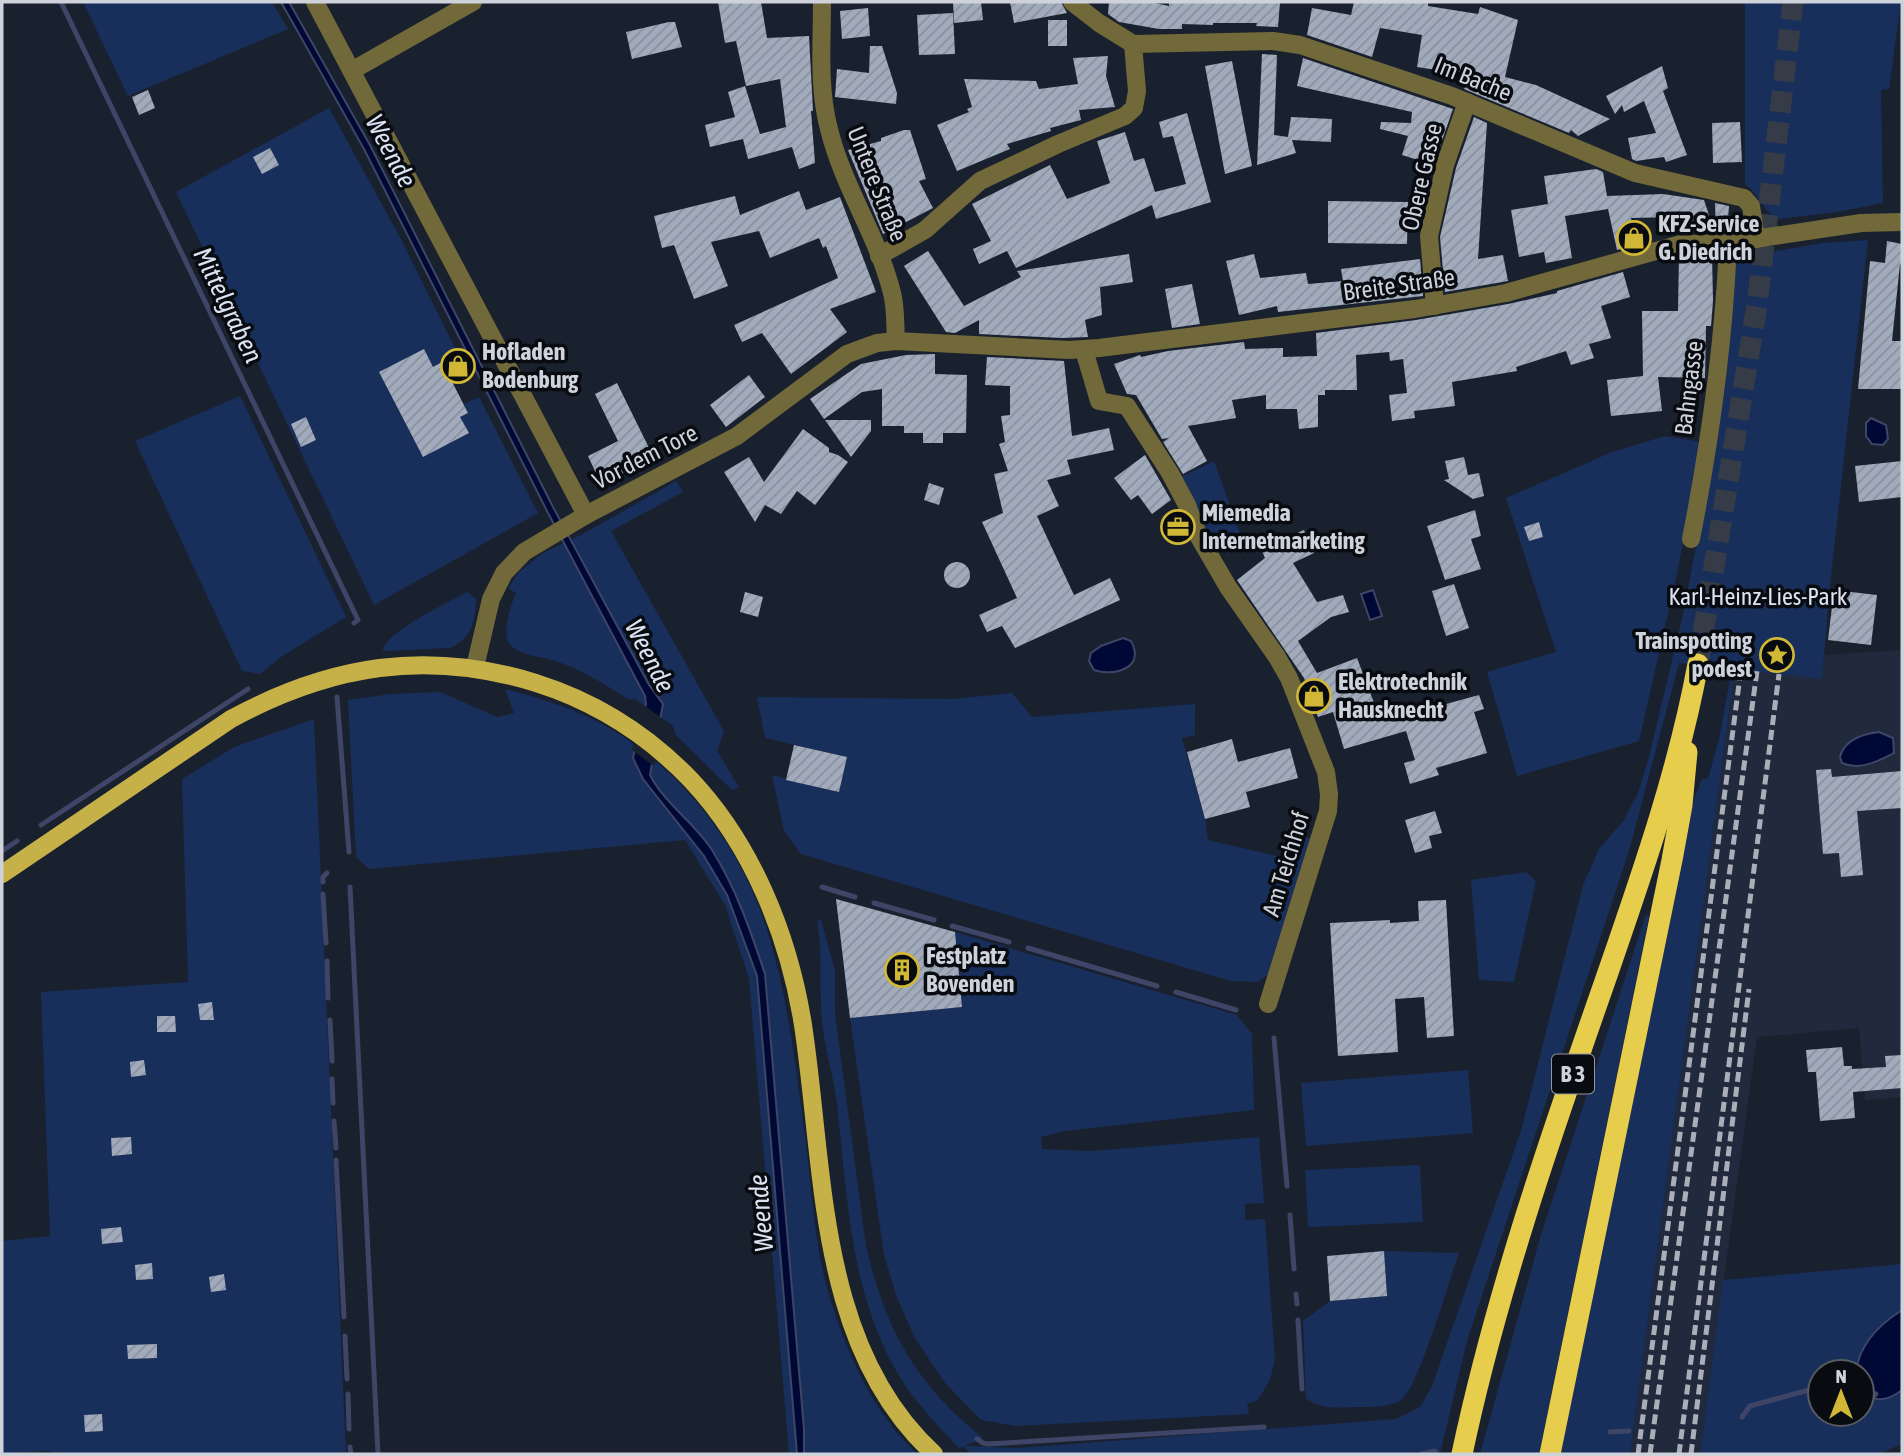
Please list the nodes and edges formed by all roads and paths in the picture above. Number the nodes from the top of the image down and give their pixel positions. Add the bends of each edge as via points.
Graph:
1 (315, 2) edge
2 (473, 2) edge
3 (822, 2) edge
4 (1077, 7) edge
5 (1133, 44) junction
6 (353, 70) junction
7 (1466, 102) junction
8 (1902, 222) edge
9 (1756, 239) junction
10 (1728, 243) junction
11 (879, 256) junction
12 (1435, 306) junction
13 (896, 341) junction
14 (1084, 350) junction
15 (580, 518) junction
16 (1691, 539) dead end
17 (475, 667) junction
18 (2, 874) edge
19 (1268, 1004) dead end
20 (1463, 1447) edge
21 (934, 1454) edge
22 (1550, 1454) edge

1 - 6 street
2 - 6 street
3 - 11 street, Untere Straße via 822,76 829,132
4 - 5 street
5 - 7 street, Im Bache via 1288,42
5 - 11 street via 1137,92 1134,108 1125,116 980,181 926,230
6 - 15 street
7 - 9 street, Im Bache via 1635,173 1744,198 1751,206
7 - 12 street, Obere Gasse via 1429,236
8 - 9 street, Breite Straße
9 - 10 street, Breite Straße
10 - 12 street, Breite Straße via 1681,244 1506,293
10 - 16 street, Bahngasse via 1711,414
11 - 13 street, Untere Straße via 893,295
12 - 14 street, Breite Straße
13 - 14 street, Breite Straße
13 - 15 street, Vor dem Tore via 847,354 737,436
14 - 19 street, Am Teichhof via 1099,401 1127,405 1170,473 1228,587 1277,657 1326,772 1328,811
15 - 17 street, Vor dem Tore via 514,560 491,599
17 - 18 main road via 379,667 320,680 263,702
17 - 21 main road via 567,693 623,722 682,770 727,823 758,879 784,944 802,1022 827,1220 842,1297 858,1343 879,1382 902,1419
20 - 22 highway, B 3 via 1499,1304 1622,934 1697,674 1672,860

